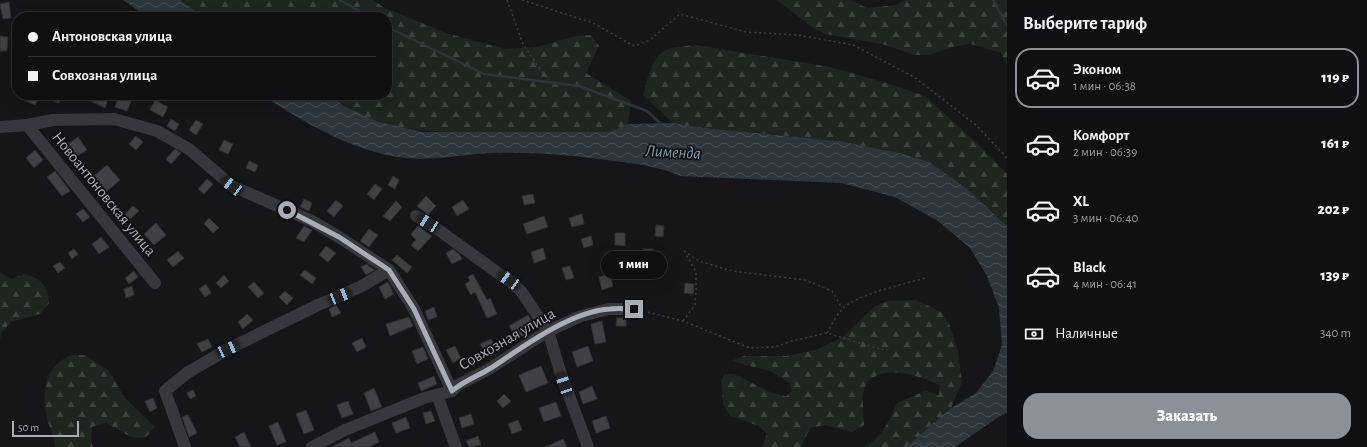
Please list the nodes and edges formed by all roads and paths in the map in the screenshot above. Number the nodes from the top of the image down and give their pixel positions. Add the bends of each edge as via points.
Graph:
1 (507, 0) edge
2 (522, 0) edge
3 (544, 75) dead end
4 (27, 125) junction
5 (0, 127) edge
6 (1007, 158) edge
7 (416, 216) dead end
8 (389, 270) junction
9 (926, 278) dead end
10 (156, 283) dead end
11 (842, 308) junction
12 (634, 309) joint
13 (683, 321) junction
14 (548, 332) junction
15 (827, 333) junction
16 (883, 350) dead end
17 (452, 391) junction
18 (438, 395) junction
19 (185, 447) edge
20 (312, 447) edge
21 (456, 447) edge
22 (588, 447) edge

1 - 3 path via 523,44
2 - 6 path via 593,23 634,46 650,40 680,14 746,32 798,35 852,45 914,77 976,125
4 - 5 street
4 - 8 street via 53,120 114,119 157,131 189,150 232,186 312,221
4 - 10 street, Новоантоновская улица
7 - 14 street via 509,280 521,291
8 - 17 street via 414,309
8 - 19 street via 360,287 228,349 167,387 165,391
9 - 11 path via 893,286
11 - 13 path via 832,291 805,280 732,271 699,261 684,251 696,272 696,290 695,305
11 - 15 path
12 - 13 path
12 - 14 street, Совхозная улица via 609,309 582,316
13 - 15 path via 750,348 775,347
14 - 17 street, Совхозная улица
14 - 22 street
15 - 16 path
17 - 18 street, Совхозная улица
18 - 20 street, Совхозная улица via 424,398 345,430
18 - 21 street

